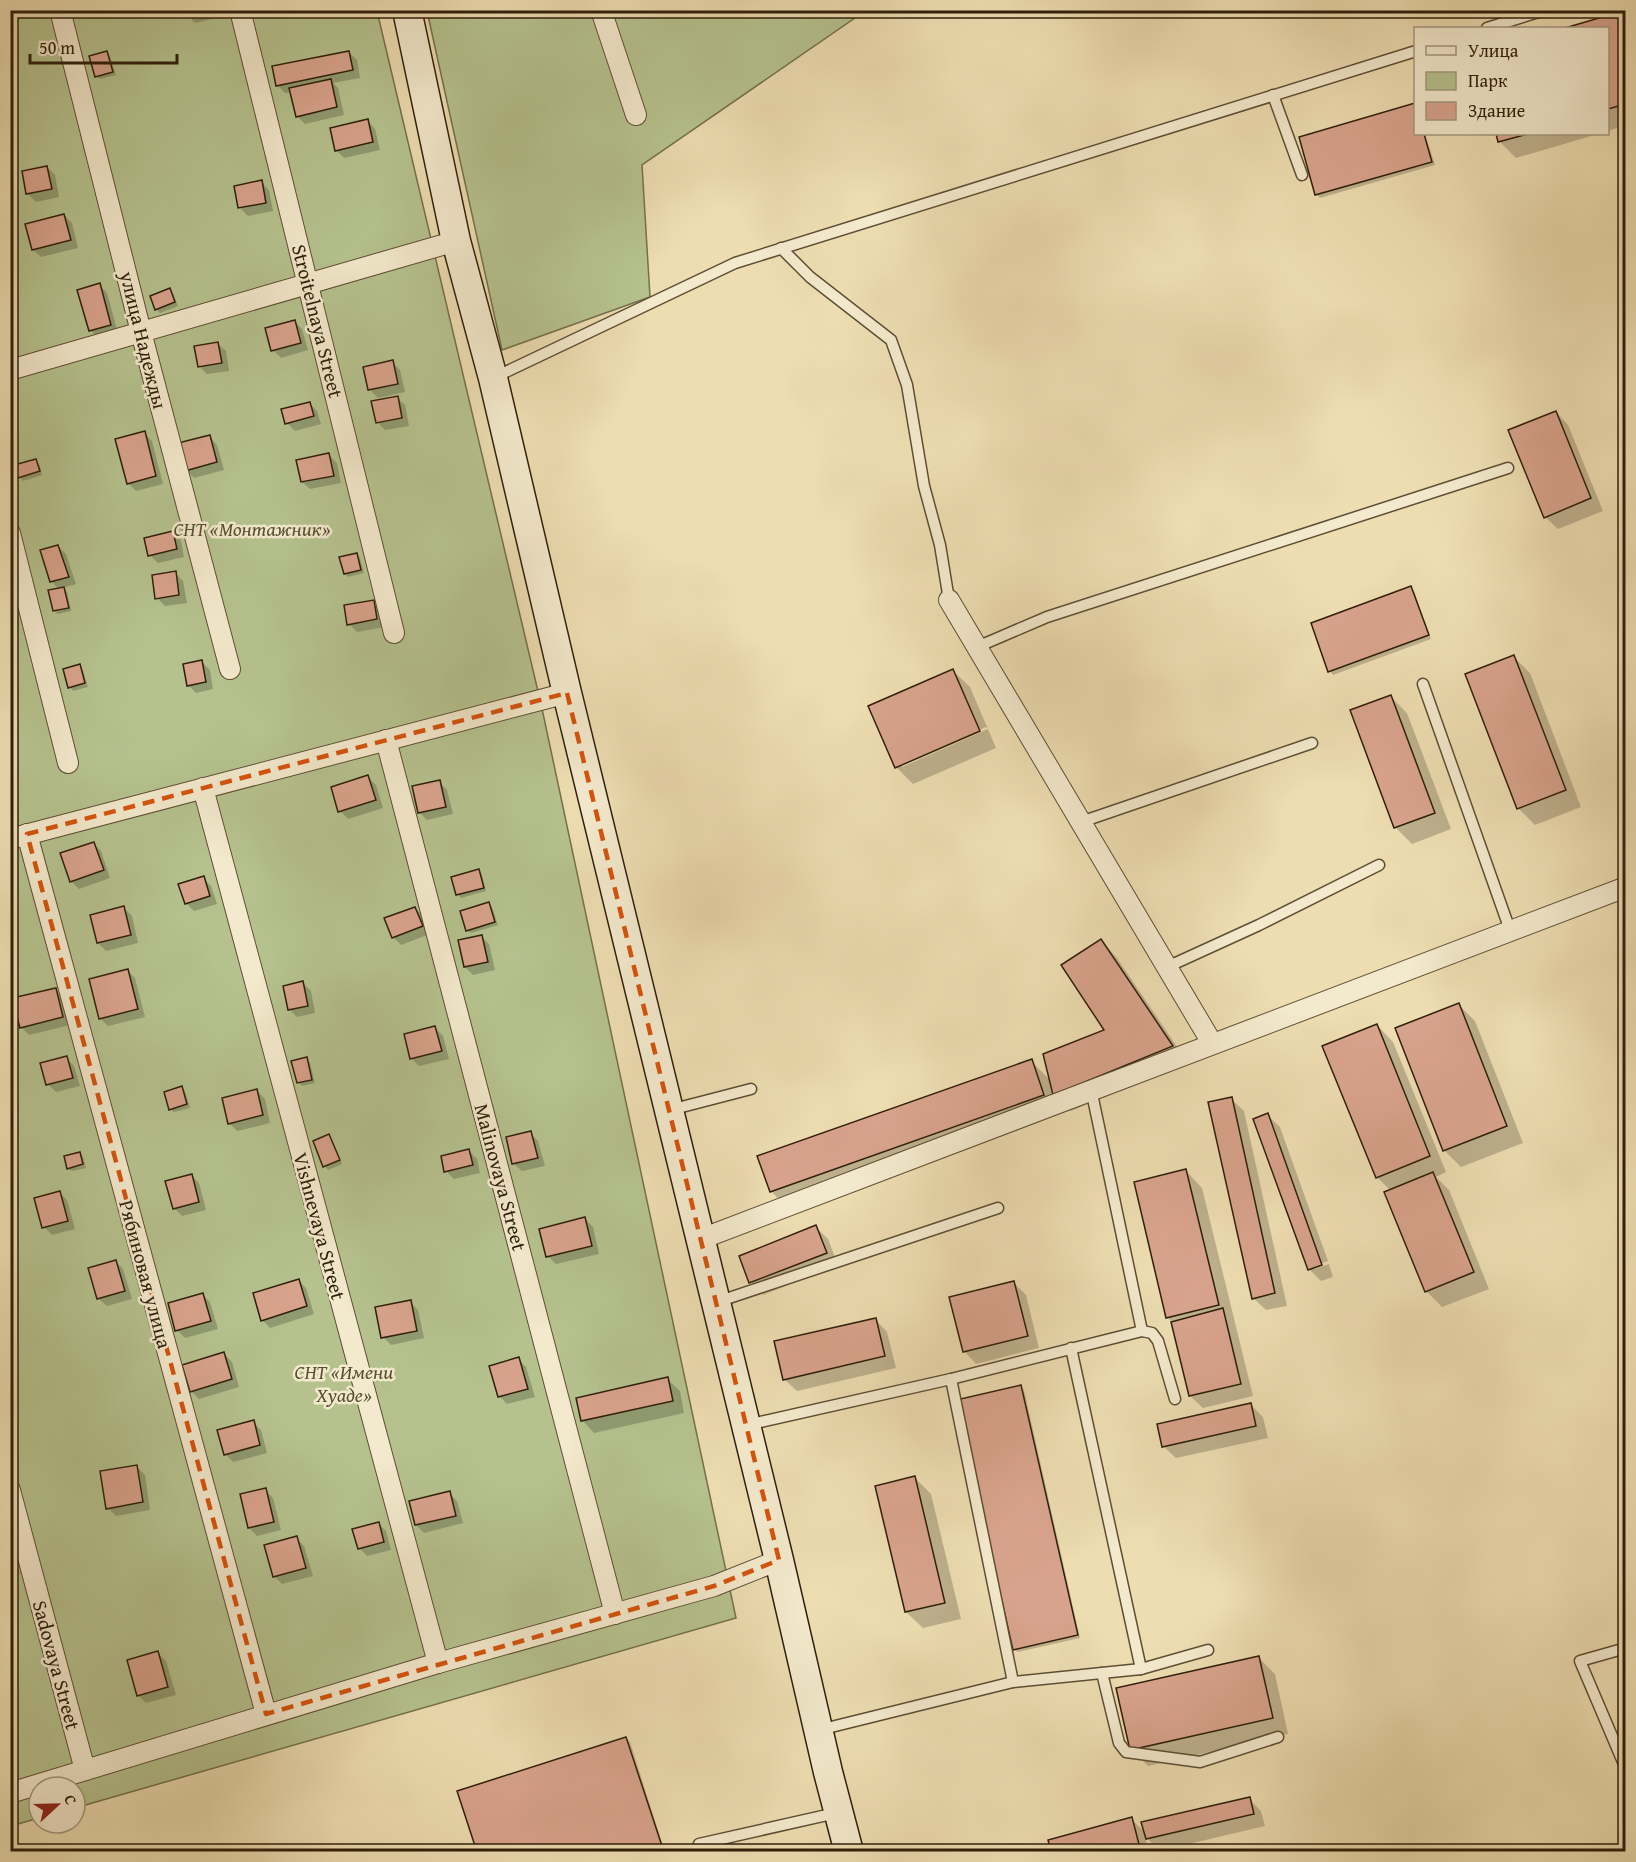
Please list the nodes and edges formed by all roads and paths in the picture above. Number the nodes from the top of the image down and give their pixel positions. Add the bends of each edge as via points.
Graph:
1 (60, 10) edge
2 (240, 10) edge
3 (407, 10) edge
4 (601, 10) edge
5 (1545, 10) edge
6 (1490, 27) edge
7 (1414, 52) edge
8 (1273, 95) junction
9 (636, 115) dead end
10 (1302, 175) dead end
11 (456, 241) junction
12 (781, 248) junction
13 (309, 283) junction
14 (141, 332) junction
15 (10, 369) edge
16 (493, 378) junction
17 (1508, 468) dead end
18 (10, 533) edge
19 (949, 600) joint
20 (394, 633) dead end
21 (977, 647) junction
22 (230, 669) dead end
23 (1423, 684) dead end
24 (567, 693) junction
25 (386, 740) junction
26 (1312, 743) dead end
27 (69, 763) dead end
28 (203, 788) junction
29 (1081, 822) junction
30 (19, 837) edge
31 (1379, 865) dead end
32 (1626, 887) edge
33 (1510, 930) junction
34 (1167, 967) junction
35 (1212, 1043) junction
36 (751, 1089) dead end
37 (1091, 1089) junction
38 (669, 1110) junction
39 (999, 1208) dead end
40 (701, 1239) junction
41 (716, 1302) junction
42 (1142, 1331) junction
43 (1071, 1348) junction
44 (951, 1379) junction
45 (1175, 1399) dead end
46 (747, 1425) junction
47 (10, 1490) edge
48 (779, 1560) junction
49 (615, 1614) junction
50 (1626, 1648) edge
51 (1208, 1650) dead end
52 (438, 1663) junction
53 (1141, 1669) junction
54 (1102, 1673) junction
55 (1013, 1682) junction
56 (266, 1714) junction
57 (819, 1730) junction
58 (1278, 1737) dead end
59 (1626, 1769) edge
60 (85, 1770) junction
61 (10, 1793) edge
62 (838, 1812) junction
63 (699, 1844) dead end
64 (849, 1851) edge

1 - 14 street, улица Надежды
2 - 13 street, Stroitelnaya Street
3 - 11 street
4 - 9 street
5 - 6 lane
7 - 8 lane
8 - 10 lane
8 - 12 lane
11 - 13 street
11 - 16 street
12 - 16 lane via 735,262
12 - 19 lane via 891,340 907,385
13 - 14 street
13 - 20 street, Stroitelnaya Street
14 - 15 street
14 - 22 street, улица Надежды
16 - 24 street
17 - 21 lane via 1047,617
18 - 27 street
19 - 21 street
21 - 29 street
23 - 33 lane
24 - 25 street
24 - 38 street
25 - 28 street
25 - 49 street, Malinovaya Street
26 - 29 lane
28 - 30 street
28 - 52 street, Vishnevaya Street
29 - 34 street
30 - 56 street, Рябиновая улица
31 - 34 lane
32 - 33 street
33 - 35 street
34 - 35 street
35 - 37 street
36 - 38 lane
37 - 40 street
37 - 42 lane
38 - 40 street
39 - 41 lane
40 - 41 street
41 - 46 street
42 - 43 lane
42 - 45 lane via 1152,1333 1158,1341
43 - 44 lane
43 - 53 lane
44 - 46 lane
44 - 55 lane
46 - 48 street
47 - 60 street, Sadovaya Street
48 - 49 street via 714,1586
48 - 57 street
49 - 52 street
50 - 59 lane via 1580,1660
51 - 53 lane
52 - 56 street
53 - 54 lane
54 - 55 lane
54 - 58 lane via 1119,1743 1126,1752 1200,1762
55 - 57 lane
56 - 60 street
57 - 62 street
60 - 61 street
62 - 63 lane
62 - 64 street

